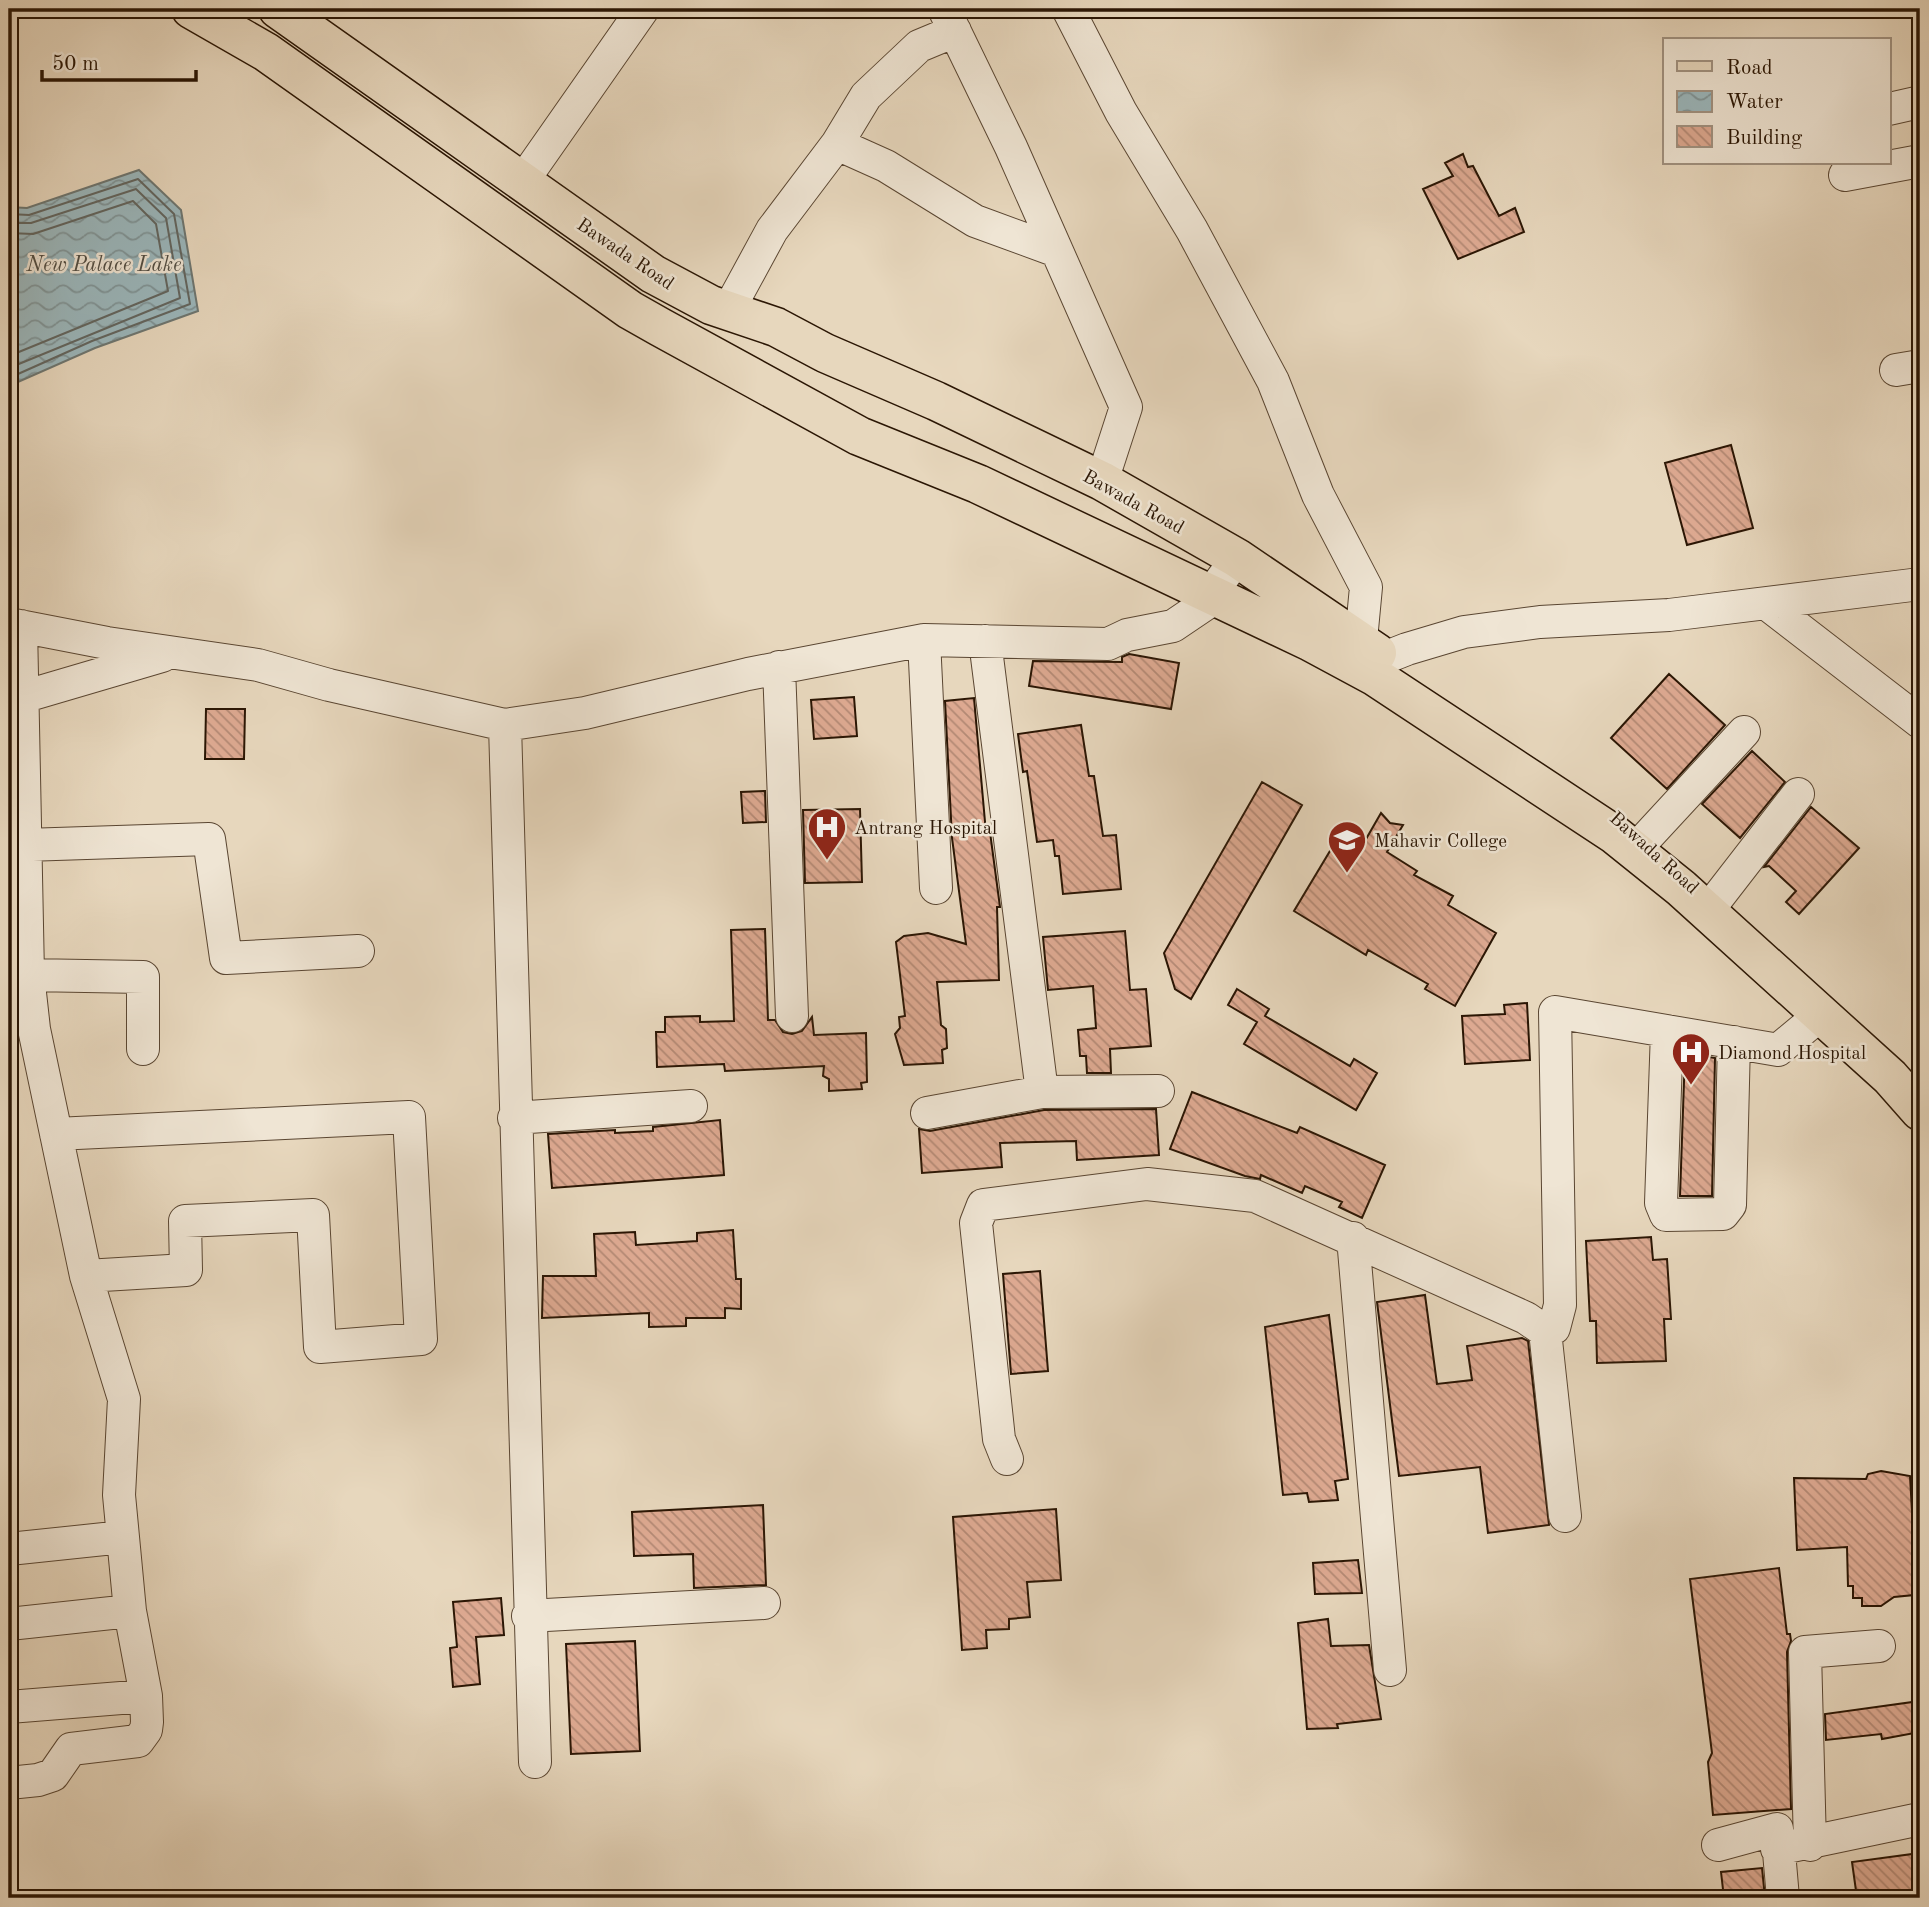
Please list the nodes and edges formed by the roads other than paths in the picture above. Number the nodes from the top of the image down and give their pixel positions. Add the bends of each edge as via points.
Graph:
1 (191, 9) edge
2 (278, 9) edge
3 (643, 9) edge
4 (1068, 9) edge
5 (949, 20) edge
6 (1920, 102) edge
7 (1890, 110) edge
8 (837, 144) junction
9 (1920, 161) edge
10 (1845, 176) dead end
11 (522, 182) junction
12 (1057, 251) junction
13 (728, 311) junction
14 (1102, 481) junction
15 (1237, 558) junction
16 (1920, 584) edge
17 (1210, 594) junction
18 (1768, 604) junction
19 (15, 625) edge
20 (924, 639) junction
21 (985, 641) junction
22 (171, 654) junction
23 (1365, 657) junction
24 (779, 667) junction
25 (16, 698) edge
26 (1920, 722) edge
27 (505, 725) junction
28 (1744, 732) dead end
29 (1798, 794) dead end
30 (1646, 838) junction
31 (24, 845) junction
32 (936, 888) dead end
33 (1712, 905) junction
34 (358, 951) dead end
35 (28, 975) junction
36 (792, 1016) dead end
37 (1819, 1016) junction
38 (1667, 1037) junction
39 (1734, 1045) junction
40 (143, 1049) dead end
41 (1158, 1091) dead end
42 (1042, 1092) junction
43 (1920, 1097) edge
44 (691, 1106) dead end
45 (1920, 1111) edge
46 (927, 1113) dead end
47 (514, 1118) junction
48 (56, 1135) junction
49 (1353, 1238) junction
50 (86, 1276) junction
51 (1545, 1331) junction
52 (1007, 1459) dead end
53 (1565, 1516) dead end
54 (123, 1537) junction
55 (9, 1549) edge
56 (764, 1604) dead end
57 (130, 1611) junction
58 (528, 1616) junction
59 (9, 1624) edge
60 (1879, 1646) dead end
61 (1390, 1670) dead end
62 (146, 1696) junction
63 (9, 1707) edge
64 (535, 1762) dead end
65 (9, 1783) edge
66 (1920, 1819) edge
67 (1810, 1844) junction
68 (1717, 1845) dead end
69 (1777, 1849) junction
70 (1783, 1898) edge

1 - 17 main road via 266,52 630,310 859,436 978,484
2 - 11 main road, Bawada Road
3 - 11 street
4 - 23 street via 1273,382 1318,495 1366,587
5 - 8 street via 866,96
5 - 12 street
6 - 7 street
8 - 12 street via 886,166 975,221
8 - 13 street via 772,230
9 - 10 street
11 - 13 main road, Bawada Road via 653,274
12 - 14 street via 1126,407
13 - 14 main road, Bawada Road via 776,327
14 - 15 main road, Bawada Road
15 - 17 street
15 - 23 main road, Bawada Road
16 - 18 street
17 - 21 street via 1210,601 1173,625 1108,644
17 - 23 main road
18 - 23 street via 1540,622 1464,632
18 - 26 street
19 - 22 street
19 - 25 street
20 - 21 street
20 - 24 street
20 - 32 street
21 - 42 street
22 - 25 street
22 - 27 street via 258,665
23 - 30 main road, Bawada Road via 1415,682
23 - 37 main road via 1615,835 1681,888
24 - 27 street via 585,713
24 - 36 street
25 - 31 street
27 - 47 street
28 - 30 street
29 - 33 street
30 - 33 main road, Bawada Road
31 - 34 street via 209,839 226,958
31 - 35 street
33 - 43 main road, Bawada Road
35 - 40 street via 143,977
35 - 48 street
37 - 39 street via 1778,1050
37 - 45 main road via 1888,1076
38 - 39 street
38 - 39 street via 1661,1203 1666,1215 1723,1214 1730,1205
38 - 51 street via 1555,1012 1560,1305 1554,1328
41 - 42 street
42 - 46 street
44 - 47 street
47 - 58 street
48 - 50 street
48 - 50 street via 409,1117 421,1339 320,1347 313,1215 185,1221 187,1270
49 - 51 street
49 - 52 street via 1255,1196 1147,1184 983,1205 976,1223 999,1439
49 - 61 street
50 - 54 street via 124,1399 119,1495
51 - 53 street
54 - 55 street
54 - 57 street
56 - 58 street
57 - 59 street
57 - 62 street
58 - 64 street
60 - 67 street via 1805,1652
62 - 63 street
62 - 65 street via 146,1730 138,1741 71,1749 53,1775
66 - 67 street
67 - 69 street
68 - 69 street via 1777,1829
69 - 70 street

